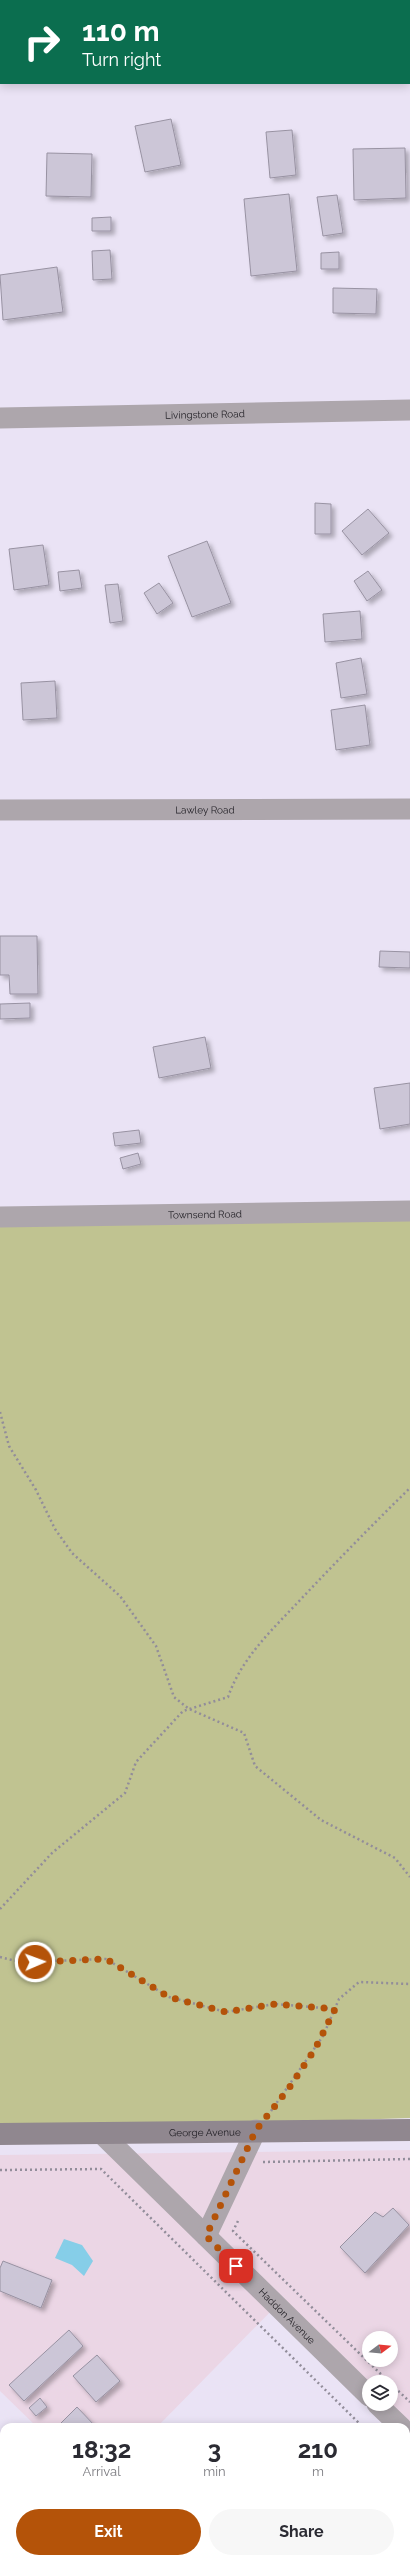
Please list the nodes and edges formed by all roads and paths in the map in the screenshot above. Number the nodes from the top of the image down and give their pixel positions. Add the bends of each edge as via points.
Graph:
1 (410, 410) edge
2 (0, 418) edge
3 (410, 809) edge
4 (0, 810) edge
5 (410, 1211) edge
6 (0, 1217) edge
7 (0, 1412) edge
8 (410, 1488) edge
9 (189, 1709) junction
10 (410, 1877) edge
11 (0, 1909) edge
12 (0, 1957) edge
13 (410, 1984) edge
14 (335, 2009) junction
15 (256, 2130) junction
16 (410, 2130) edge
17 (101, 2133) junction
18 (0, 2134) edge
19 (410, 2159) edge
20 (259, 2169) dead end
21 (0, 2170) edge
22 (239, 2217) dead end
23 (206, 2236) junction
24 (382, 2375) edge
25 (362, 2389) edge
26 (398, 2391) edge
27 (410, 2402) edge
28 (384, 2411) edge
29 (359, 2423) edge
30 (397, 2423) edge

1 - 2 street, Livingstone Road
3 - 4 street, Lawley Road
5 - 6 street, Townsend Road
7 - 9 path via 9,1446 36,1490 55,1529 72,1553 120,1596 156,1646 174,1697
8 - 9 path via 251,1652 234,1679 228,1697
9 - 10 path via 244,1733 255,1766 321,1820 395,1858
9 - 11 path via 183,1711 136,1762 125,1793 52,1853
12 - 14 path via 20,1962 106,1959 169,1997 226,2012 275,2004
13 - 14 path via 359,1982 339,1999
14 - 15 path via 315,2049
15 - 16 main road, George Avenue
15 - 17 main road, George Avenue
15 - 23 street
17 - 18 main road, George Avenue
17 - 23 street, Haddon Avenue
19 - 20 path via 262,2162
21 - 29 path via 101,2169
22 - 24 path via 233,2231
23 - 25 street, Haddon Avenue
26 - 27 path
28 - 30 street

